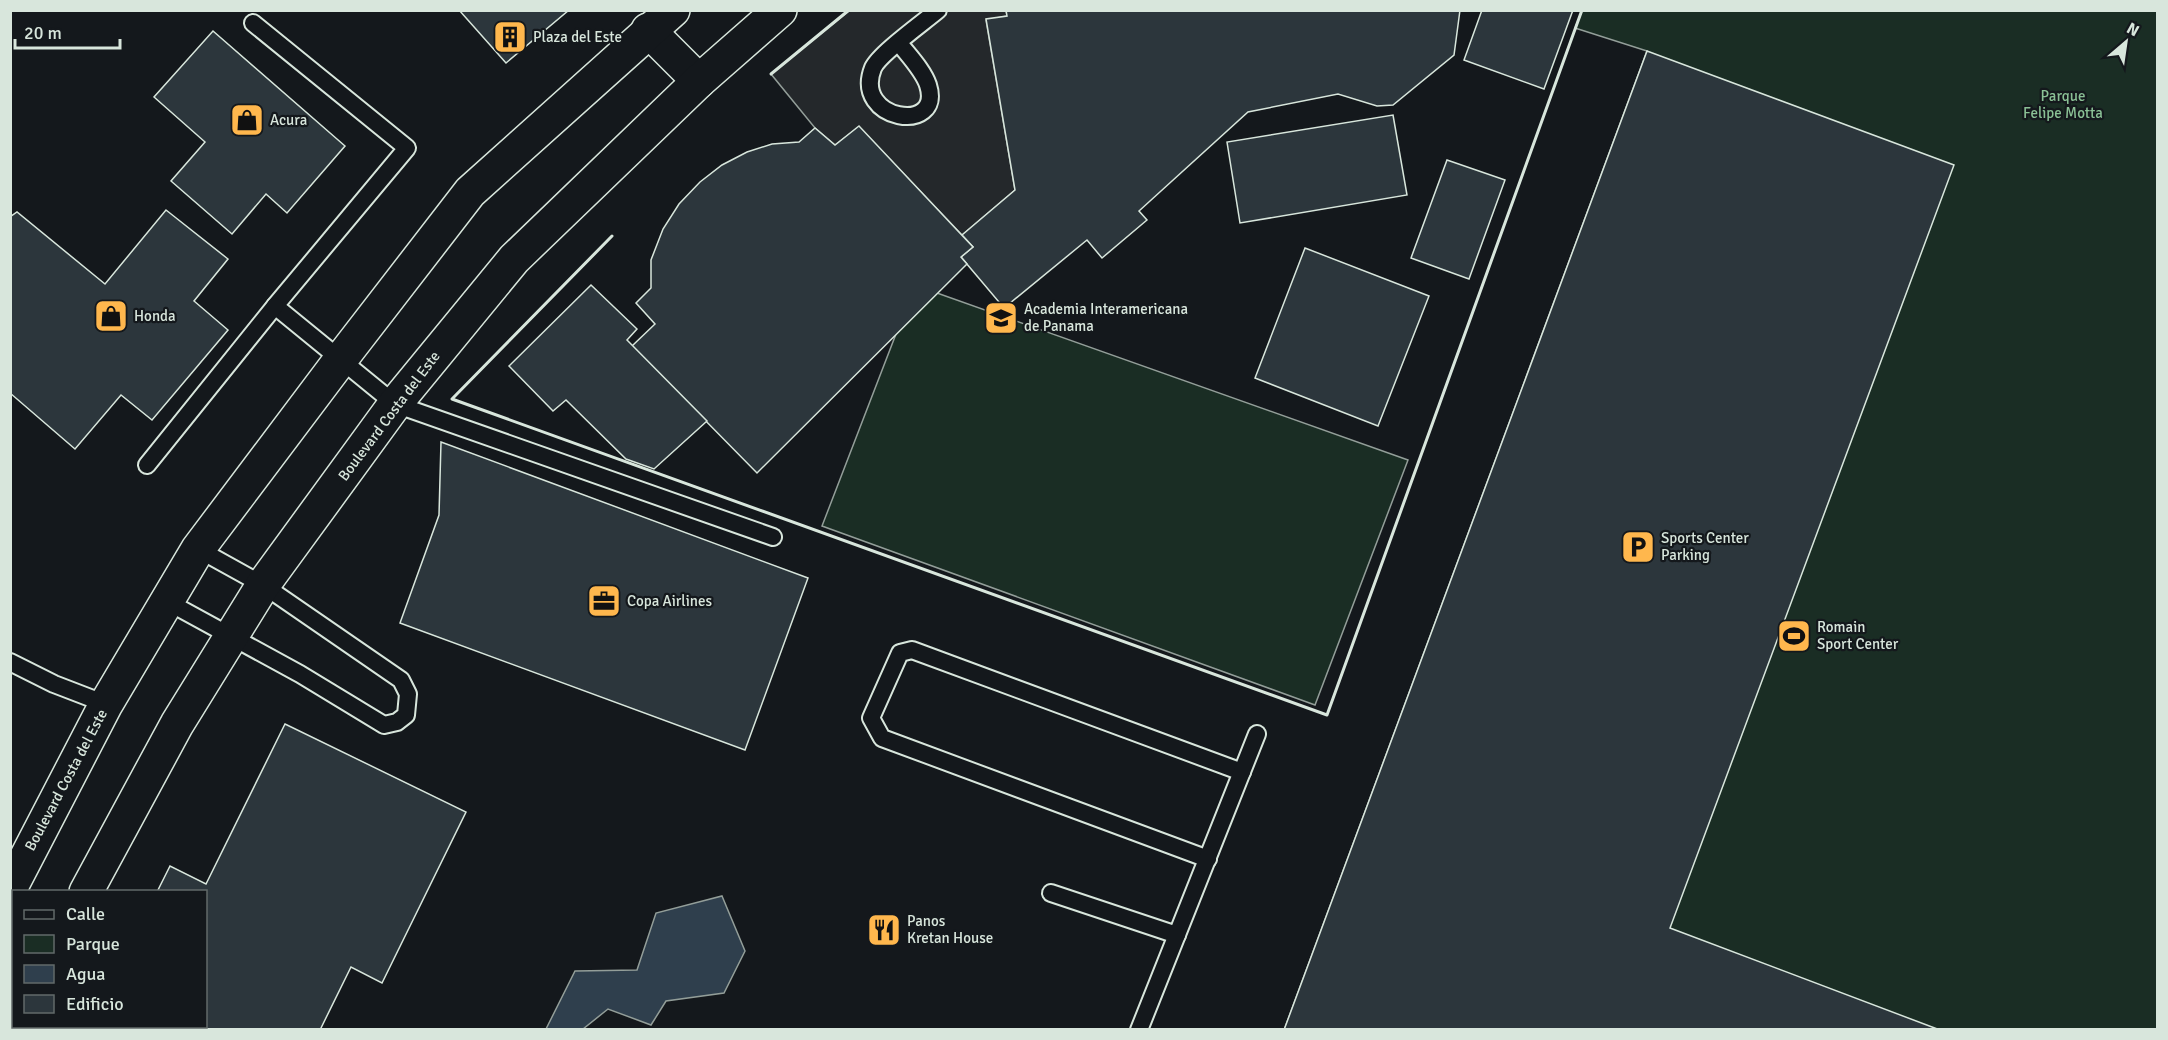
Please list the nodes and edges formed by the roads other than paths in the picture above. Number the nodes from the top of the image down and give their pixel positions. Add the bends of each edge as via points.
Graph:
1 (780, 10) edge
2 (938, 10) edge
3 (660, 20) edge
4 (253, 23) dead end
5 (899, 43) dead end
6 (699, 81) junction
7 (275, 306) junction
8 (341, 359) junction
9 (395, 404) junction
10 (147, 465) dead end
11 (773, 537) dead end
12 (198, 549) junction
13 (263, 585) junction
14 (168, 602) junction
15 (231, 637) junction
16 (10, 662) edge
17 (106, 704) junction
18 (1257, 734) dead end
19 (1242, 772) junction
20 (1208, 859) junction
21 (10, 889) edge
22 (87, 890) edge
23 (1051, 893) dead end
24 (1177, 935) junction
25 (1139, 1029) edge

1 - 6 street, Boulevard Costa del Este
2 - 5 lane
3 - 6 street
3 - 8 street, Boulevard Costa del Este via 470,192
4 - 7 lane via 407,148
6 - 9 street, Boulevard Costa del Este via 514,259
7 - 8 lane
7 - 10 lane
8 - 9 lane
8 - 12 street, Boulevard Costa del Este
9 - 11 lane
9 - 13 street, Boulevard Costa del Este
12 - 13 lane
12 - 14 street, Boulevard Costa del Este
13 - 15 street, Boulevard Costa del Este
13 - 15 lane via 401,680 408,694 406,715 398,722 384,725
14 - 15 lane
14 - 17 street, Boulevard Costa del Este
15 - 22 street, Boulevard Costa del Este via 177,724
16 - 17 lane
17 - 21 street, Boulevard Costa del Este
18 - 19 lane
19 - 20 lane
19 - 20 lane via 912,651 900,653 872,718 882,738
20 - 24 lane
23 - 24 lane
24 - 25 lane

